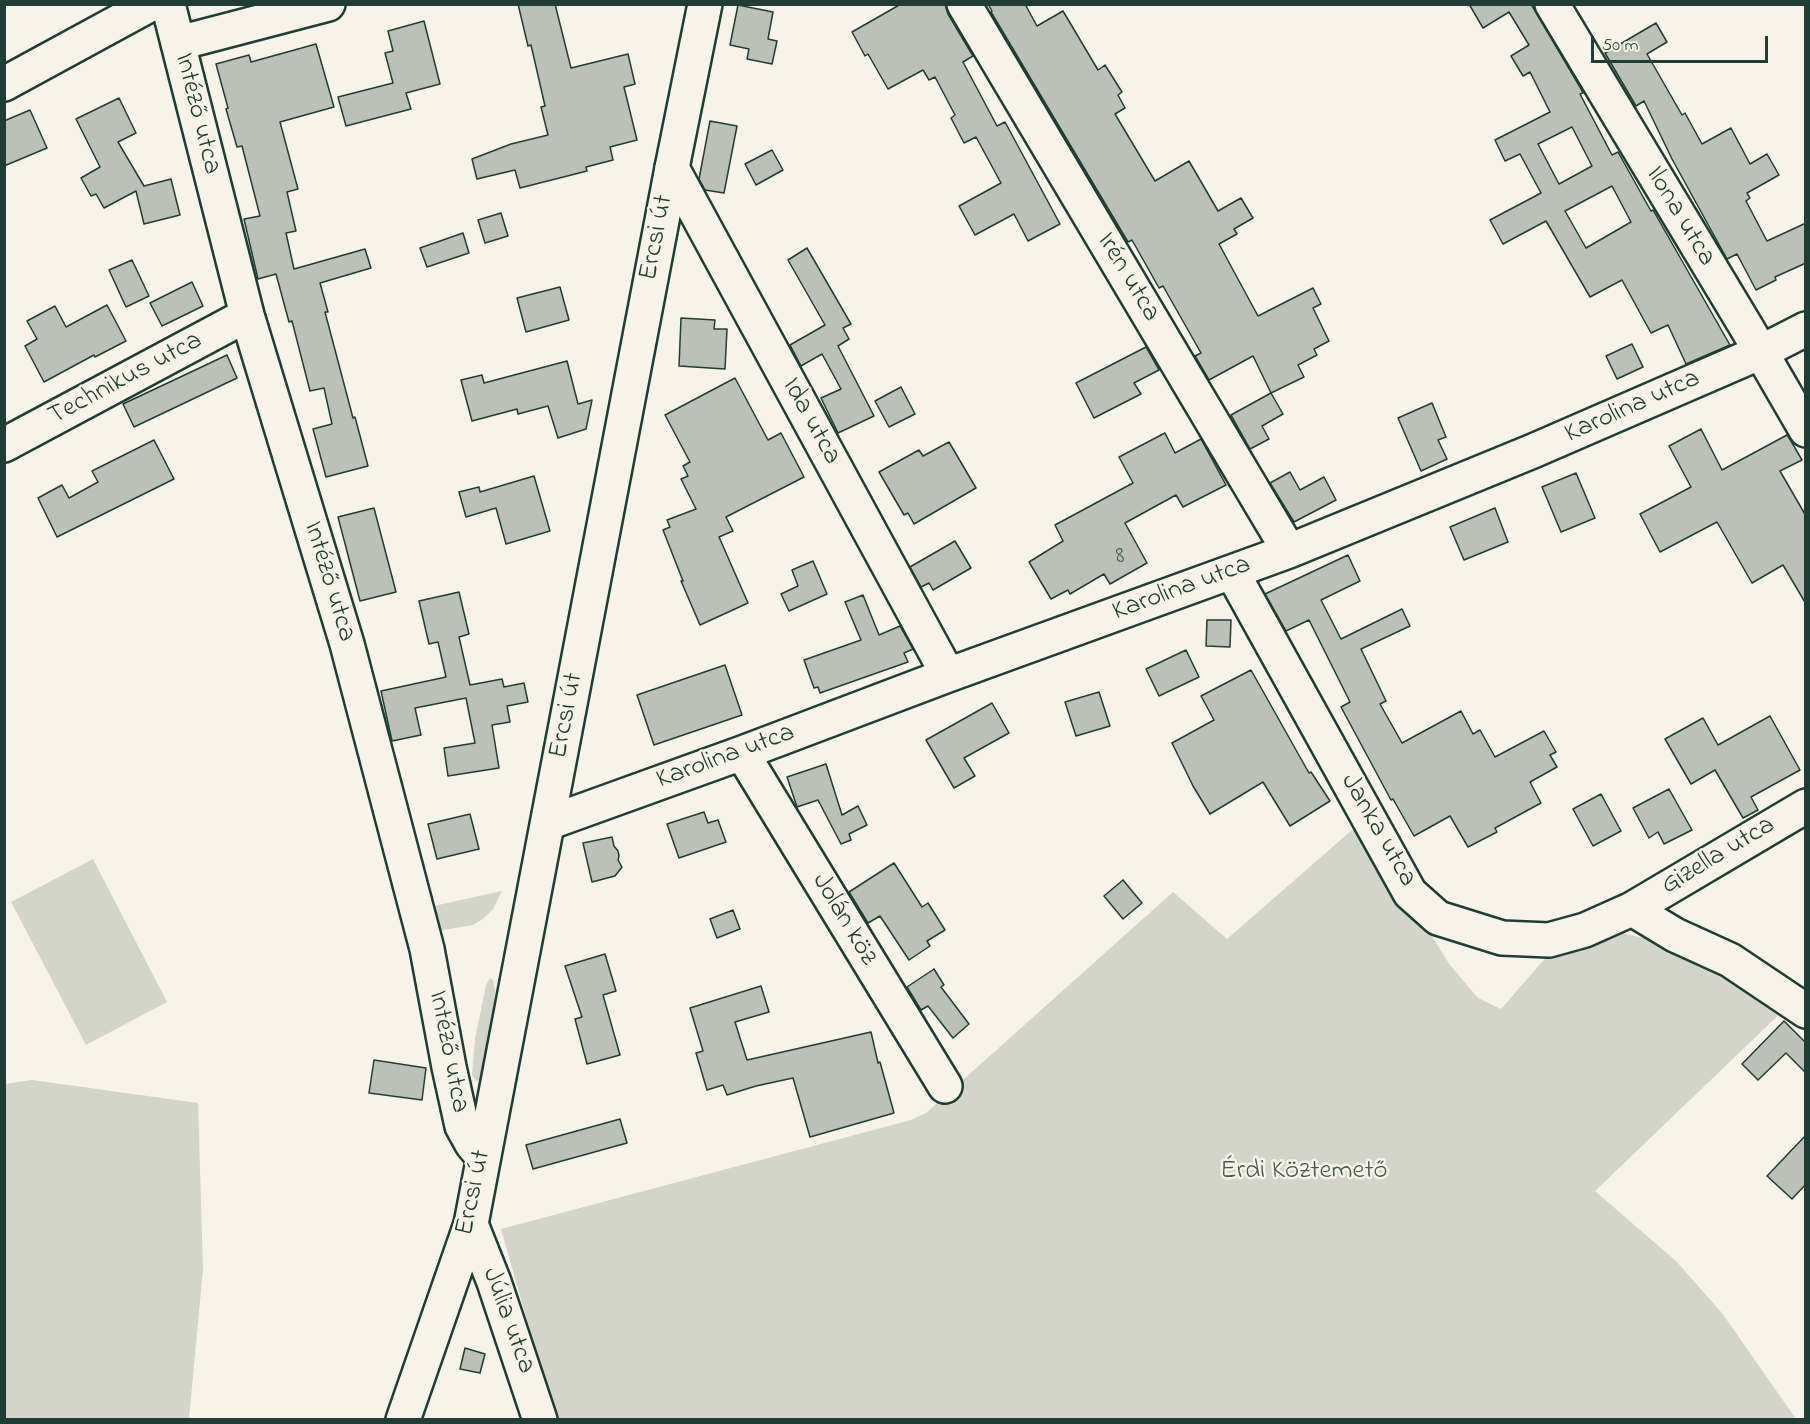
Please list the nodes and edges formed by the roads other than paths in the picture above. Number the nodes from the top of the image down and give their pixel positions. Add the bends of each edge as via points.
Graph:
1 (152, 4) edge
2 (168, 4) edge
3 (328, 4) edge
4 (705, 4) edge
5 (964, 4) edge
6 (1552, 4) edge
7 (179, 43) junction
8 (4, 84) edge
9 (672, 168) junction
10 (247, 315) junction
11 (1806, 329) edge
12 (1761, 352) junction
13 (1806, 430) edge
14 (4, 445) edge
15 (1289, 551) junction
16 (1232, 572) junction
17 (948, 675) junction
18 (742, 753) junction
19 (1806, 806) edge
20 (548, 823) junction
21 (1632, 909) junction
22 (1806, 1011) edge
23 (945, 1086) dead end
24 (483, 1157) junction
25 (471, 1224) junction
26 (404, 1419) edge
27 (540, 1419) edge

1 - 8 street
2 - 7 street, Intéző utca
3 - 7 street
4 - 9 street, Ercsi út
5 - 15 street, Irén utca
6 - 12 street, Ilona utca
7 - 10 street, Intéző utca
9 - 17 street, Ida utca
9 - 20 street, Ercsi út
10 - 14 street, Technikus utca
10 - 24 street, Intéző utca via 347,644 427,949 462,1126
11 - 12 street, Karolina utca
12 - 13 street, Ilona utca
12 - 15 street, Karolina utca via 1533,452
15 - 16 street, Karolina utca
16 - 17 street, Karolina utca
16 - 21 street, Janka utca via 1410,893 1438,918 1502,938 1549,940 1585,930
17 - 18 street, Karolina utca
18 - 20 street, Karolina utca
18 - 23 street, Jolán köz
19 - 21 street, Gizella utca
20 - 24 street, Ercsi út
21 - 22 street via 1675,935 1730,960
24 - 25 street, Ercsi út
25 - 26 street, Ercsi út
25 - 27 street, Júlia utca

